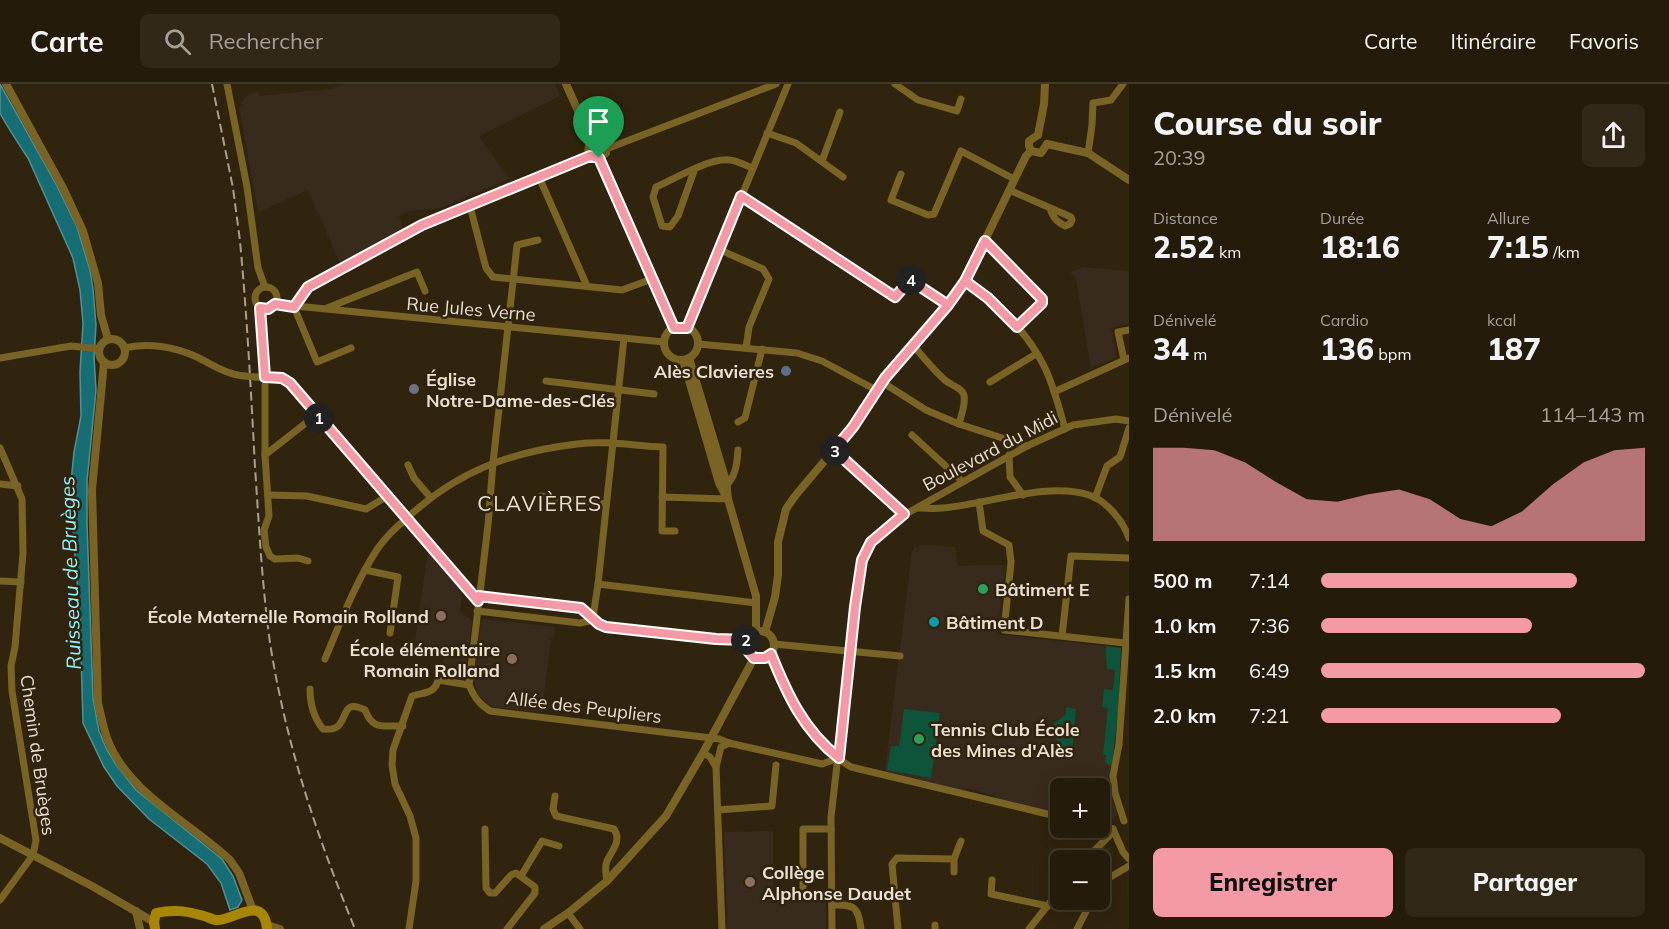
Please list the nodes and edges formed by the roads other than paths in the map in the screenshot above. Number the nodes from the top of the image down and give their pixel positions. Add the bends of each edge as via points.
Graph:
1 (6, 84) edge
2 (227, 84) edge
3 (566, 84) edge
4 (776, 84) edge
5 (788, 84) edge
6 (895, 84) edge
7 (1045, 84) edge
8 (1123, 84) edge
9 (961, 99) dead end
10 (840, 112) dead end
11 (767, 134) junction
12 (1038, 135) junction
13 (592, 142) junction
14 (1047, 144) junction
15 (606, 149) junction
16 (1031, 151) junction
17 (1088, 153) junction
18 (595, 157) junction
19 (822, 161) junction
20 (752, 168) junction
21 (694, 171) junction
22 (901, 174) dead end
23 (539, 177) junction
24 (843, 177) dead end
25 (1014, 179) junction
26 (1129, 180) edge
27 (1009, 190) junction
28 (741, 196) junction
29 (470, 206) junction
30 (1050, 208) dead end
31 (538, 240) dead end
32 (985, 241) junction
33 (718, 249) junction
34 (514, 278) junction
35 (652, 279) junction
36 (965, 281) junction
37 (587, 286) junction
38 (264, 287) junction
39 (425, 291) dead end
40 (275, 304) junction
41 (948, 305) junction
42 (294, 307) junction
43 (260, 308) junction
44 (324, 310) junction
45 (507, 327) junction
46 (1017, 327) junction
47 (674, 328) junction
48 (687, 328) junction
49 (1129, 330) edge
50 (624, 338) junction
51 (108, 339) junction
52 (664, 342) junction
53 (698, 344) junction
54 (913, 345) junction
55 (124, 348) junction
56 (351, 348) dead end
57 (746, 348) junction
58 (98, 349) junction
59 (762, 349) junction
60 (1036, 354) junction
61 (0, 358) edge
62 (686, 359) junction
63 (1126, 359) edge
64 (107, 364) junction
65 (265, 381) junction
66 (546, 381) dead end
67 (990, 382) dead end
68 (879, 386) junction
69 (619, 390) junction
70 (1054, 392) junction
71 (654, 394) dead end
72 (316, 415) junction
73 (1129, 421) edge
74 (738, 422) dead end
75 (959, 424) junction
76 (1129, 428) edge
77 (1065, 429) junction
78 (912, 435) dead end
79 (613, 444) junction
80 (1027, 446) junction
81 (663, 447) junction
82 (672, 447) dead end
83 (0, 448) edge
84 (738, 450) dead end
85 (834, 450) junction
86 (266, 455) junction
87 (1009, 455) junction
88 (493, 463) junction
89 (408, 465) dead end
90 (962, 481) junction
91 (0, 484) edge
92 (727, 485) junction
93 (18, 486) junction
94 (268, 495) junction
95 (1023, 495) junction
96 (541, 496) dead end
97 (386, 497) junction
98 (430, 497) junction
99 (662, 497) junction
100 (1095, 498) junction
101 (728, 499) junction
102 (979, 502) junction
103 (606, 504) junction
104 (916, 507) junction
105 (904, 514) junction
106 (406, 519) junction
107 (675, 531) dead end
108 (1128, 534) edge
109 (1129, 558) edge
110 (308, 561) dead end
111 (364, 570) junction
112 (0, 581) edge
113 (21, 582) junction
114 (598, 584) junction
115 (478, 598) junction
116 (1129, 599) edge
117 (756, 603) junction
118 (477, 611) junction
119 (593, 617) junction
120 (760, 632) junction
121 (390, 633) dead end
122 (1128, 633) edge
123 (1062, 636) junction
124 (747, 640) junction
125 (1125, 643) junction
126 (774, 644) junction
127 (851, 651) junction
128 (771, 654) junction
129 (900, 656) dead end
130 (754, 658) junction
131 (326, 659) dead end
132 (469, 685) junction
133 (310, 688) dead end
134 (1125, 716) edge
135 (403, 726) junction
136 (710, 739) junction
137 (729, 743) junction
138 (703, 753) junction
139 (718, 758) junction
140 (839, 758) junction
141 (776, 765) dead end
142 (716, 767) junction
143 (555, 796) dead end
144 (718, 810) junction
145 (1050, 815) edge
146 (1127, 822) edge
147 (485, 829) dead end
148 (831, 829) junction
149 (1110, 829) edge
150 (1113, 830) junction
151 (0, 838) edge
152 (961, 841) dead end
153 (559, 846) dead end
154 (1094, 850) edge
155 (33, 855) junction
156 (954, 859) junction
157 (1129, 859) edge
158 (1129, 866) edge
159 (954, 872) dead end
160 (521, 876) junction
161 (1110, 877) edge
162 (607, 880) junction
163 (992, 880) dead end
164 (803, 888) dead end
165 (0, 900) edge
166 (1050, 903) edge
167 (832, 905) junction
168 (1048, 906) junction
169 (248, 907) junction
170 (1087, 910) edge
171 (137, 912) junction
172 (568, 913) junction
173 (155, 921) edge
174 (267, 927) edge
175 (140, 929) edge
176 (280, 929) edge
177 (409, 929) edge
178 (507, 929) edge
179 (544, 929) edge
180 (580, 929) edge
181 (722, 929) edge
182 (832, 929) edge
183 (861, 929) edge
184 (898, 929) edge
185 (1029, 929) edge
186 (1077, 929) edge

1 - 51 street via 83,231
2 - 38 street
3 - 13 street
4 - 15 street
5 - 11 street
6 - 9 street via 918,100 957,111
7 - 12 street
8 - 17 street via 1111,100 1093,103
10 - 19 street
11 - 19 street via 796,143
11 - 20 street
12 - 14 street
12 - 16 street via 1029,141
13 - 15 street via 603,142
13 - 18 street via 588,148
14 - 16 street via 1041,153
14 - 17 street
15 - 18 street via 603,156
16 - 25 street
17 - 26 street
18 - 23 street
18 - 35 street
19 - 24 street
20 - 21 street via 729,160
20 - 28 street
21 - 21 street via 656,187 653,198 663,226 670,227 678,216
22 - 25 street via 891,200 928,215 934,214 961,151
23 - 29 street
23 - 37 street
25 - 27 street
27 - 30 street
27 - 32 street
28 - 33 street
28 - 41 street via 895,297 910,280
29 - 34 street via 486,268 493,277
29 - 42 street via 422,225 308,287
31 - 34 street via 517,245
32 - 36 street
32 - 46 street via 1042,299
33 - 48 street
33 - 57 street via 763,269 769,279 749,327
34 - 37 street
34 - 45 street
35 - 37 street via 622,290
35 - 47 street
36 - 41 street
36 - 46 street
38 - 40 street via 275,292
38 - 43 street via 255,298
39 - 44 street via 417,272
40 - 42 street, Rue Jules Verne
40 - 43 street via 268,309
41 - 54 street
42 - 44 street, Rue Jules Verne
42 - 56 street via 317,362
43 - 65 street
44 - 45 street, Rue Jules Verne
45 - 50 street, Rue Jules Verne
45 - 88 street
46 - 60 street
47 - 48 street
47 - 52 street
48 - 53 street via 695,334
49 - 63 street via 1118,332
50 - 52 street, Rue Jules Verne
50 - 69 street
51 - 55 street via 116,339
51 - 58 street
52 - 62 street via 671,358
53 - 57 street
53 - 62 street
54 - 68 street
54 - 75 street via 964,395
55 - 64 street via 120,364
55 - 65 street, bridge via 161,346 229,374
57 - 59 street
58 - 61 street via 71,346
58 - 64 street
59 - 68 street via 811,357
59 - 74 street via 745,418
60 - 67 street
60 - 70 street
62 - 92 street
62 - 101 street via 719,483
63 - 70 street
64 - 169 street via 92,490 98,703 104,729 113,751 136,783 230,860 239,873
65 - 72 street via 282,378 290,383
65 - 86 street
66 - 69 street
68 - 75 street
68 - 85 street
69 - 71 street
69 - 79 street
70 - 77 street
72 - 86 street
72 - 97 street
73 - 77 street, Boulevard du Midi via 1116,419
75 - 80 street
76 - 100 street via 1120,457 1107,466
77 - 80 street, Boulevard du Midi
78 - 90 street
79 - 81 street
79 - 88 street via 579,443
79 - 103 street
80 - 87 street, Boulevard du Midi
81 - 82 street
81 - 99 street
83 - 93 street, Chemin de Bruèges
84 - 92 street via 736,469
85 - 105 street
85 - 120 street via 795,496 782,519 775,597
86 - 94 street
87 - 90 street, Boulevard du Midi
87 - 95 street via 1010,477
88 - 98 street
88 - 115 street
89 - 98 street
90 - 104 street, Boulevard du Midi
91 - 93 street
92 - 101 street
93 - 113 street, Chemin de Bruèges via 22,499
94 - 97 street via 307,496 366,509
94 - 110 street via 269,516 264,530 270,556
95 - 100 street via 1069,490
95 - 102 street
96 - 103 street
97 - 106 street
98 - 106 street
99 - 101 street
99 - 107 street via 662,531
100 - 108 street via 1114,513
101 - 117 street
102 - 104 street via 942,508
102 - 123 street via 983,531 1009,545 1004,630
103 - 114 street
104 - 105 street, Boulevard du Midi
105 - 127 street, Boulevard du Midi via 871,542 862,560
106 - 111 street via 391,532
106 - 115 street
109 - 123 street via 1071,556
111 - 121 street via 398,577
111 - 131 street
112 - 113 street
113 - 155 street, Chemin de Bruèges via 11,666 12,691 36,840
114 - 117 street
114 - 119 street
115 - 118 street
115 - 119 street via 581,608
116 - 122 street
117 - 120 street
118 - 119 street via 579,623
118 - 132 street
119 - 124 street via 606,627
120 - 124 street
120 - 126 street via 771,636
122 - 125 street
123 - 125 street
124 - 130 street via 747,650
125 - 134 street
126 - 127 street
126 - 128 street
127 - 129 street
127 - 140 street, Boulevard du Midi
128 - 130 street
128 - 140 street via 800,717
130 - 136 street
132 - 135 street via 438,680 432,691 412,696
132 - 136 street, Allée des Peupliers via 480,705 490,711
133 - 135 street via 317,723 323,729 338,728 345,710 352,706 365,710 375,725
134 - 146 street via 1113,776 1115,793
135 - 177 street via 393,750 392,765 395,784 416,838 416,881
136 - 137 street, Allée des Peupliers
136 - 138 street
136 - 139 street
137 - 139 street via 722,747
137 - 140 street, Allée des Peupliers via 822,765
138 - 142 street
138 - 162 street via 666,816
139 - 142 street
140 - 145 street via 851,767
140 - 148 street, Boulevard du Midi
141 - 144 street via 772,806
142 - 144 street
143 - 162 street via 556,816 616,832 614,849 606,862
144 - 181 street
146 - 150 street via 1115,825
147 - 160 street via 486,888 495,893 511,874
148 - 164 street via 803,829
148 - 167 street, Boulevard du Midi
149 - 150 street
150 - 154 street
150 - 157 street
151 - 155 street
152 - 156 street
153 - 160 street via 542,840
155 - 165 street
155 - 171 street
156 - 159 street
156 - 184 street via 897,858 892,864
158 - 161 street
160 - 178 street via 535,887 535,893
162 - 172 street
163 - 168 street via 991,894
166 - 168 street
167 - 182 street, Boulevard du Midi
167 - 183 street via 856,909
168 - 185 street
169 - 173 main road via 217,920 168,910
169 - 174 main road via 264,918
170 - 186 street
171 - 173 street
171 - 175 street
172 - 179 street
172 - 180 street
174 - 176 street

